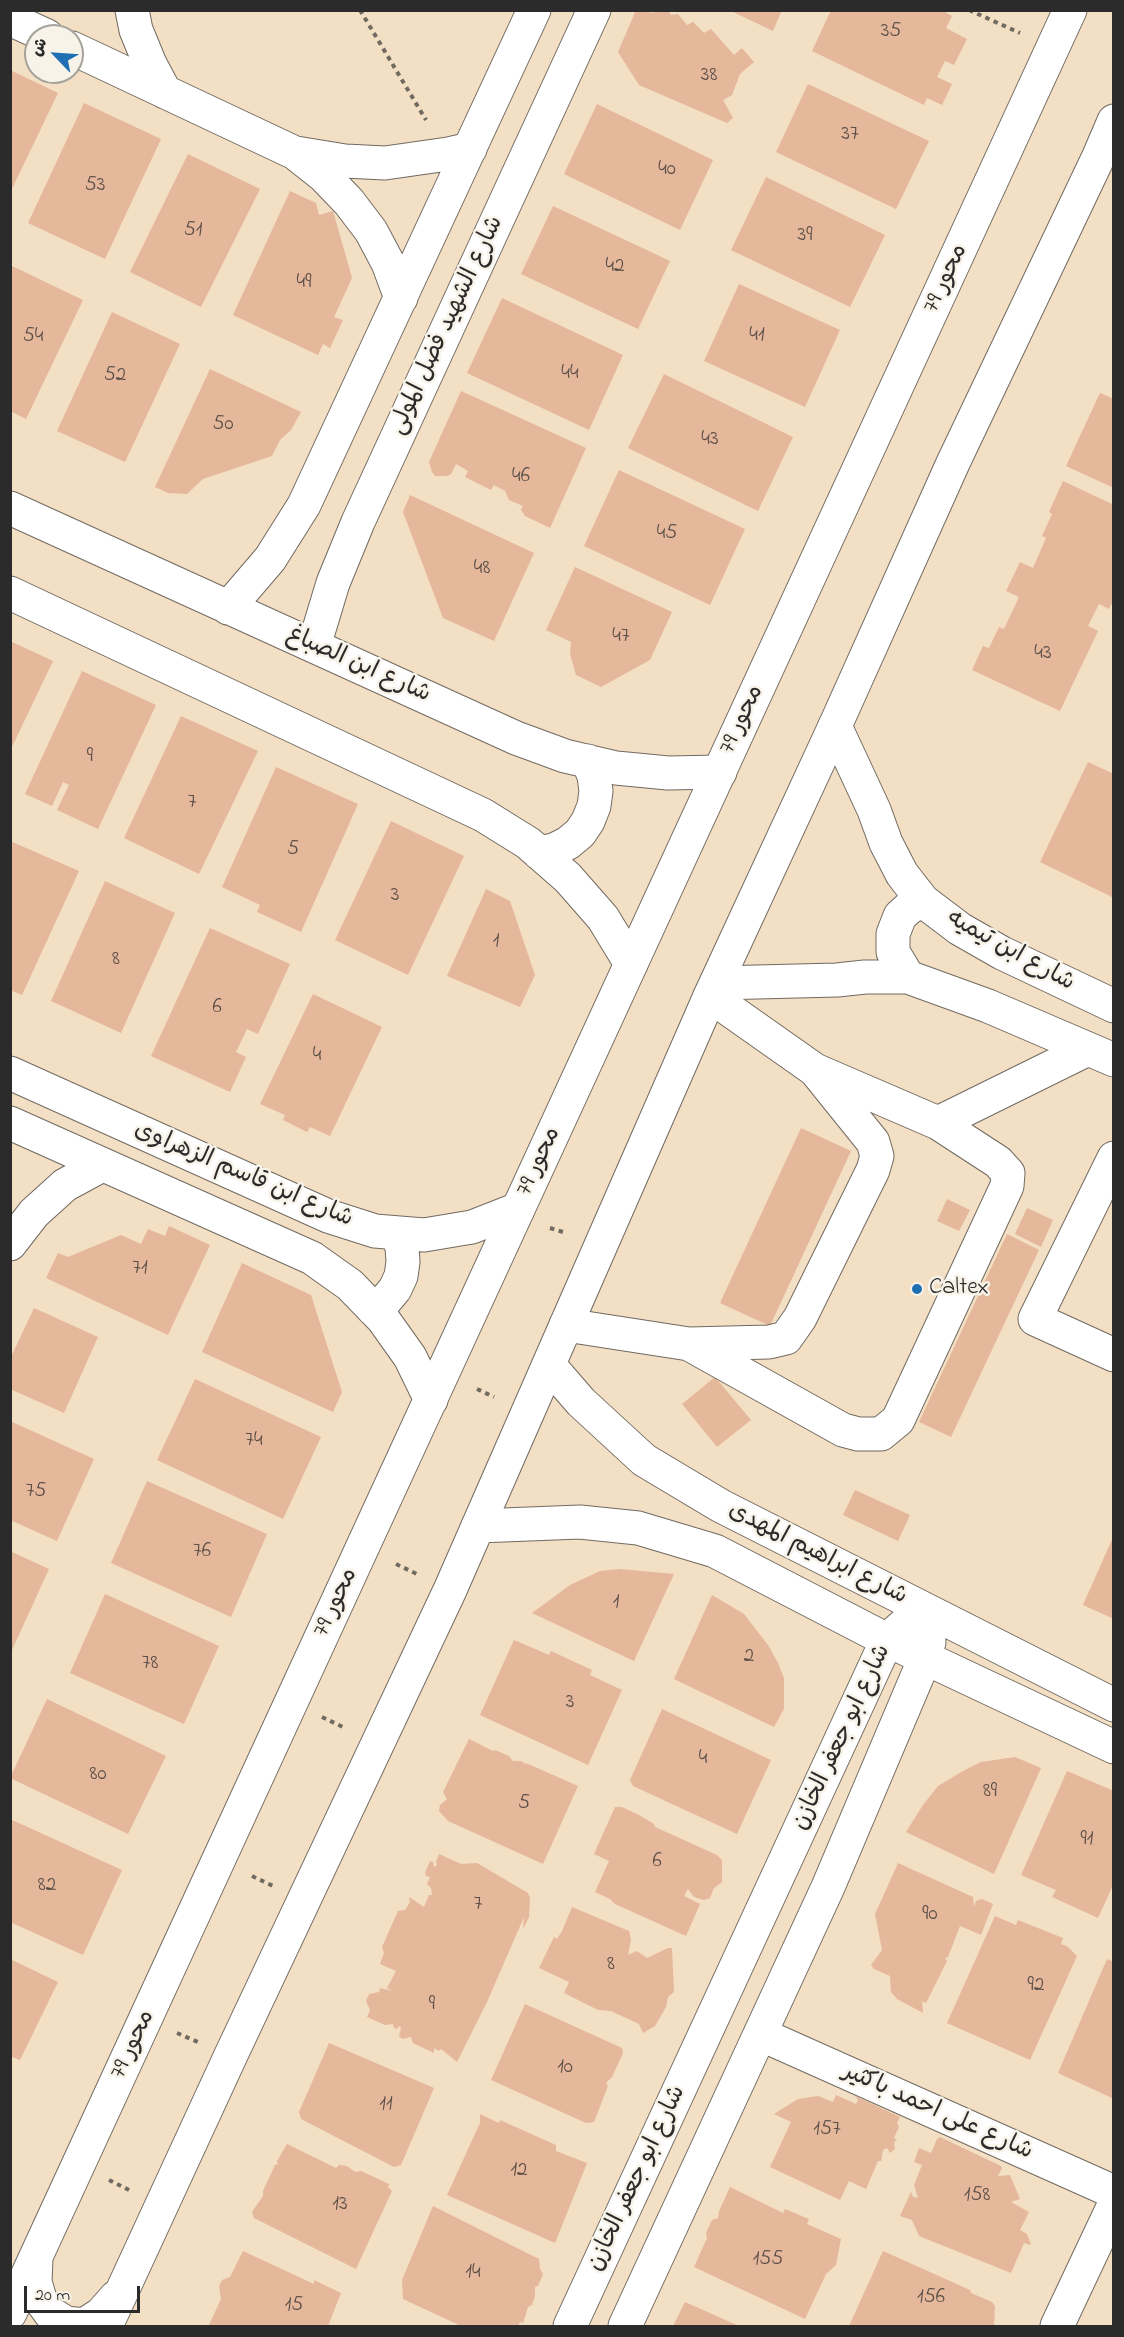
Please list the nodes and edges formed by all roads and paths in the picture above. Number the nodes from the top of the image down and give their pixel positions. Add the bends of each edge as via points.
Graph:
1 (132, 10) edge
2 (360, 10) edge
3 (534, 10) edge
4 (594, 10) edge
5 (969, 10) edge
6 (1070, 10) edge
7 (10, 19) edge
8 (24, 25) edge
9 (1053, 47) junction
10 (84, 54) edge
11 (165, 92) junction
12 (1113, 121) edge
13 (459, 152) junction
14 (295, 153) junction
15 (400, 298) junction
16 (10, 508) edge
17 (10, 593) edge
18 (228, 608) junction
19 (314, 646) junction
20 (835, 726) junction
21 (588, 762) junction
22 (720, 772) junction
23 (539, 853) junction
24 (923, 902) junction
25 (631, 964) junction
26 (908, 977) junction
27 (713, 989) junction
28 (1113, 1006) edge
29 (1101, 1054) edge
30 (815, 1070) junction
31 (10, 1073) edge
32 (10, 1123) edge
33 (938, 1123) junction
34 (1113, 1158) edge
35 (102, 1165) junction
36 (517, 1212) junction
37 (396, 1233) junction
38 (10, 1244) edge
39 (600, 1246) junction
40 (373, 1309) junction
41 (566, 1325) junction
42 (689, 1344) junction
43 (1113, 1355) edge
44 (549, 1365) junction
45 (437, 1386) junction
46 (528, 1413) junction
47 (478, 1526) junction
48 (363, 1548) junction
49 (450, 1590) junction
50 (927, 1612) junction
51 (887, 1640) junction
52 (925, 1658) junction
53 (292, 1702) junction
54 (1113, 1705) edge
55 (377, 1743) junction
56 (1113, 1747) edge
57 (219, 1860) junction
58 (304, 1900) junction
59 (147, 2018) junction
60 (760, 2034) junction
61 (230, 2057) junction
62 (78, 2166) junction
63 (1113, 2192) edge
64 (162, 2205) junction
65 (1113, 2205) edge
66 (36, 2258) junction
67 (129, 2279) junction
68 (10, 2313) edge
69 (106, 2326) edge
70 (570, 2326) edge
71 (625, 2326) edge
72 (1057, 2326) edge

1 - 11 street via 136,30
2 - 13 path
3 - 13 street
4 - 19 street, شارع الشهيد فضل المولى via 358,522 333,583
5 - 9 path
6 - 9 street, محور 79
7 - 8 street
9 - 22 street, محور 79
10 - 11 street
11 - 14 street
12 - 20 street
13 - 14 street via 385,163
13 - 15 street
14 - 15 street via 349,201 371,231
15 - 18 street via 304,505 270,559
16 - 18 street, شارع ابن الصباغ
17 - 23 street via 483,815
18 - 19 street, شارع ابن الصباغ
19 - 21 street, شارع ابن الصباغ via 516,738
20 - 24 street, شارع ابن تيميه via 886,843
20 - 27 street
21 - 22 street, شارع ابن الصباغ via 668,773
21 - 23 street via 596,791 588,821 568,843
22 - 25 street, محور 79
23 - 25 street via 568,878 603,918
24 - 26 street via 900,916 893,934 893,952
24 - 28 street, شارع ابن تيميه via 1002,953
25 - 36 street, محور 79
26 - 27 street via 865,976
26 - 29 street
27 - 30 street
27 - 39 street
29 - 33 street
30 - 33 street
30 - 42 street via 873,1142 873,1170 800,1318 786,1338
31 - 37 street, شارع ابن قاسم الزهراوى via 328,1216 375,1231
32 - 35 street, شارع ابن قاسم الزهراوى
33 - 42 street via 998,1161 1008,1173 1008,1186 898,1420 881,1434 843,1430
34 - 43 street via 1035,1319
35 - 38 street via 65,1185 34,1213
35 - 40 street, شارع ابن قاسم الزهراوى via 312,1258 350,1285
36 - 37 street, شارع ابن قاسم الزهراوى via 472,1227 424,1235
36 - 39 path
36 - 45 street, محور 79
37 - 40 street via 402,1247 401,1276 395,1289
39 - 41 street
40 - 45 street, شارع ابن قاسم الزهراوى
41 - 42 street
41 - 44 street
44 - 46 street
44 - 50 street, شارع ابراهيم المهدى via 581,1402 644,1460 721,1506
45 - 46 path
45 - 48 street, محور 79
46 - 47 street
47 - 49 street
47 - 51 street, شارع ابراهيم المهدى via 580,1522 638,1528 715,1551
48 - 49 path
48 - 53 street, محور 79
49 - 55 street
50 - 51 street, شارع ابو جعفر الخازن via 906,1623
50 - 52 street, شارع ابو جعفر الخازن via 929,1642
50 - 54 street, شارع ابراهيم المهدى
51 - 52 street, شارع ابراهيم المهدى
51 - 70 street, شارع ابو جعفر الخازن
52 - 56 street, شارع ابراهيم المهدى
52 - 60 street, شارع ابو جعفر الخازن via 828,1887
53 - 55 path
53 - 57 street, محور 79
55 - 58 street
57 - 58 path
57 - 59 street, محور 79
58 - 61 street
59 - 61 path
59 - 62 street, محور 79
60 - 63 street, شارع على احمد باكثير
60 - 71 street, شارع ابو جعفر الخازن
61 - 64 street
62 - 64 path
62 - 66 street, محور 79
64 - 67 street
65 - 72 street
66 - 67 street via 35,2282 40,2299 50,2313 66,2323 84,2325 102,2314
66 - 68 street, محور 79
67 - 69 street

